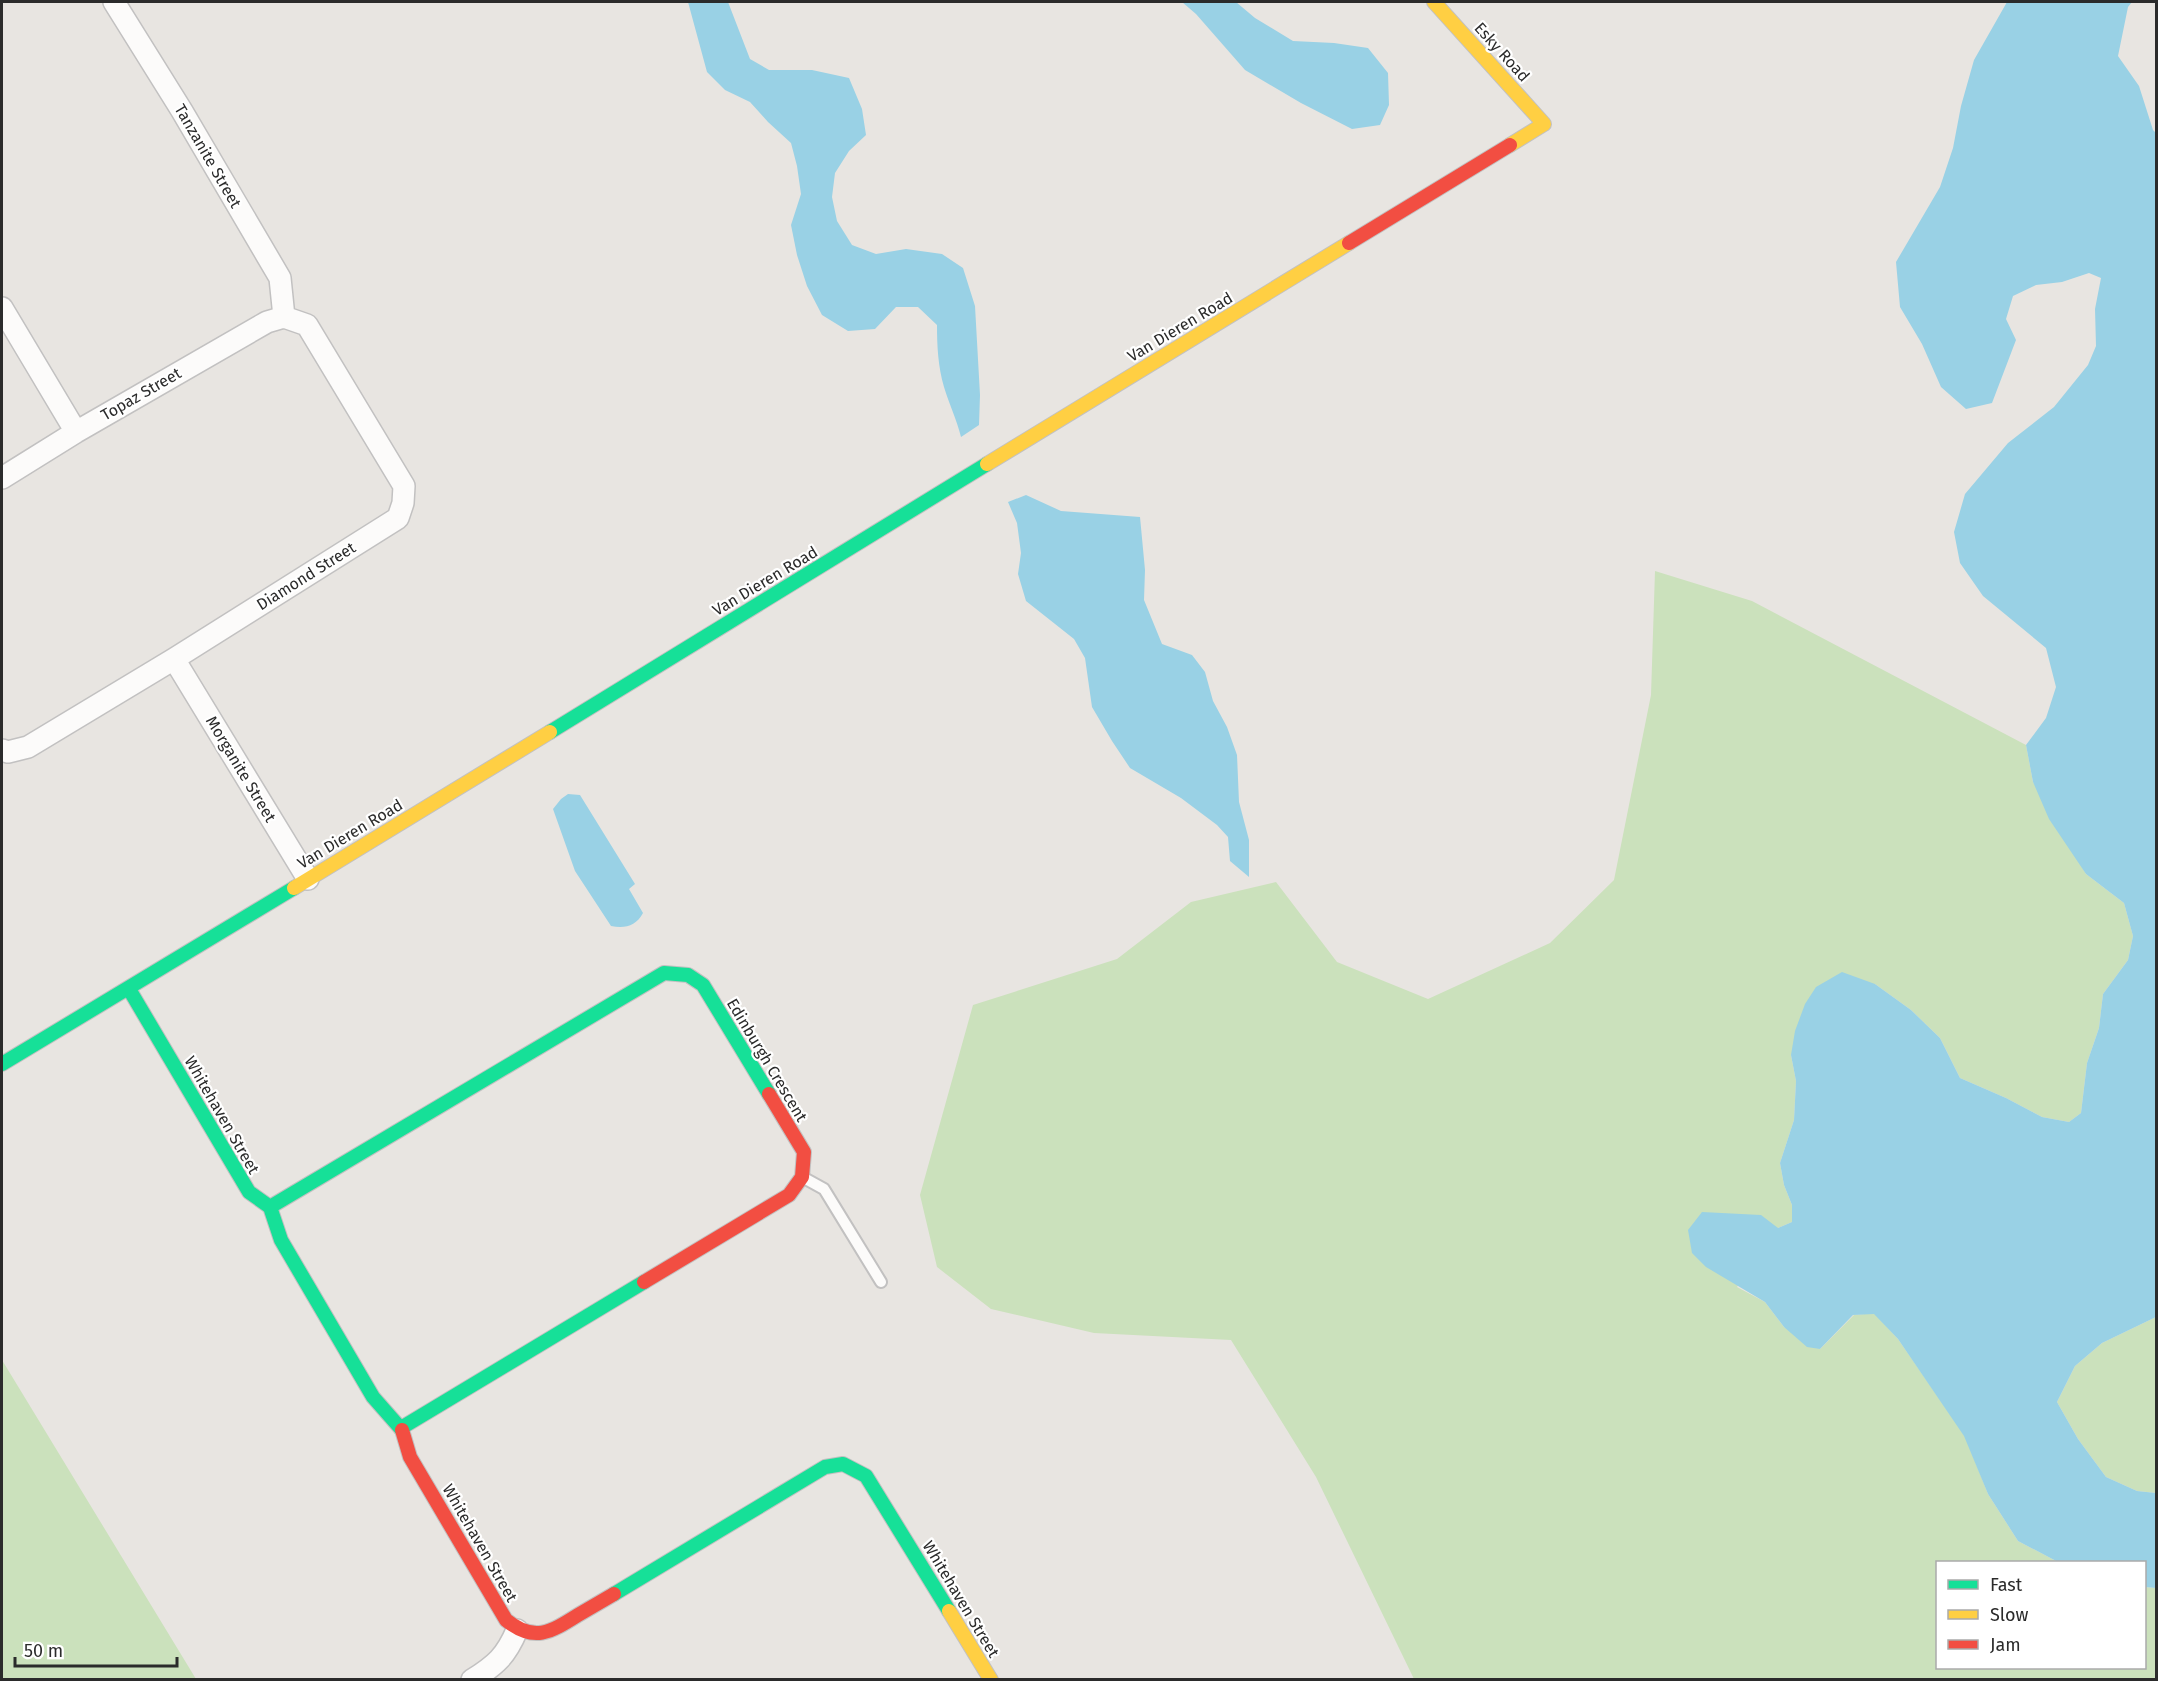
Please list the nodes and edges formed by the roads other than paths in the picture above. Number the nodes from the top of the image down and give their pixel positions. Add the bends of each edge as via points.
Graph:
1 (114, 2) edge
2 (1434, 2) edge
3 (1544, 124) joint
4 (2, 308) edge
5 (284, 317) junction
6 (76, 432) junction
7 (2, 478) edge
8 (174, 659) junction
9 (2, 750) edge
10 (308, 879) junction
11 (129, 989) junction
12 (2, 1064) edge
13 (801, 1177) junction
14 (270, 1207) junction
15 (880, 1282) dead end
16 (401, 1428) junction
17 (517, 1630) junction
18 (471, 1680) edge
19 (991, 1680) edge

1 - 5 street, Tanzanite Street via 280,278
2 - 3 street, Esky Road
3 - 10 street, Van Dieren Road
4 - 6 street
5 - 6 street, Topaz Street via 267,322
5 - 8 street, Diamond Street via 307,325 404,486 403,503 398,518
6 - 7 street, Topaz Street
8 - 9 street, Diamond Street via 28,747
8 - 10 street, Morganite Street
10 - 11 street, Van Dieren Road
11 - 12 street, Van Dieren Road
11 - 14 street, Whitehaven Street via 249,1192
13 - 14 street, Edinburgh Crescent via 804,1152 703,985 688,975 664,973
13 - 15 lane via 824,1189
13 - 16 street via 789,1195
14 - 16 street, Whitehaven Street via 281,1240 373,1397
16 - 17 street, Whitehaven Street via 410,1457 506,1620
17 - 18 street via 508,1651
17 - 19 street, Whitehaven Street via 537,1634 552,1631 825,1467 843,1464 866,1476

